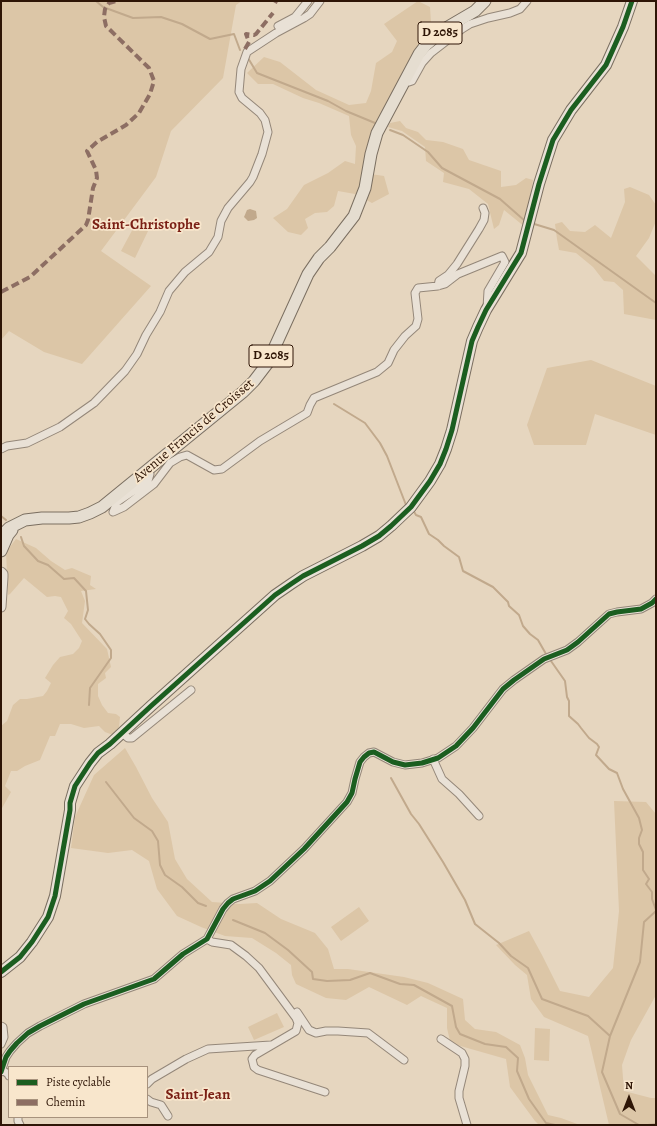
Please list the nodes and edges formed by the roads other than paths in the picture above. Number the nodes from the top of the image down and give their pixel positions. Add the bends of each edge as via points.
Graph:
1 (308, 1) edge
2 (320, 1) edge
3 (486, 1) edge
4 (527, 1) edge
5 (632, 1) edge
6 (251, 49) junction
7 (406, 79) junction
8 (483, 208) dead end
9 (438, 286) junction
10 (486, 310) junction
11 (1, 449) edge
12 (148, 470) junction
13 (17, 524) junction
14 (2, 536) edge
15 (1, 551) edge
16 (1, 572) edge
17 (656, 599) edge
18 (1, 607) edge
19 (191, 690) dead end
20 (122, 733) junction
21 (433, 759) junction
22 (479, 816) dead end
23 (207, 939) junction
24 (1, 972) edge
25 (262, 972) junction
26 (1, 1026) edge
27 (441, 1039) dead end
28 (1, 1044) edge
29 (271, 1044) junction
30 (404, 1060) dead end
31 (1, 1071) edge
32 (148, 1083) edge
33 (325, 1092) dead end
34 (148, 1100) edge
35 (168, 1116) dead end
36 (467, 1125) edge

1 - 6 street via 294,17 272,29
2 - 6 street via 310,14
3 - 7 main road, D 2085 via 426,45
4 - 7 street via 520,9 462,28 431,53 412,81
5 - 10 main road via 606,64 571,110 553,140 521,253
6 - 11 street via 241,69 239,92 242,98 260,113 268,132 253,177 228,208 221,220 218,237 209,252 185,272 168,292 137,354 125,371 94,403 60,427 27,443
7 - 12 main road, Avenue Francis de Croisset / D 2085 via 377,133 365,188 354,216 308,274 267,364 243,392
8 - 9 street via 484,220 479,229 457,264 439,281
9 - 10 street via 458,274 502,256 504,262 488,291
9 - 12 street via 418,288 415,294 418,319 416,326 394,350 388,363 377,372 314,398 308,413 260,441 222,469 214,470 187,455 180,457 170,463 154,484 124,507 113,512 117,502 148,481
10 - 20 main road via 472,340 446,449 422,494 411,507 378,536 303,576 275,595
12 - 13 main road, Avenue Francis de Croisset / D 2085 via 102,507 90,513 80,517 32,519
13 - 14 main road, Avenue Francis de Croisset / D 2085 via 8,528
13 - 15 main road via 8,535
16 - 18 street
17 - 21 street via 641,609 609,614 567,650 544,659 514,680 503,689 456,746
19 - 20 street via 132,738
20 - 24 main road via 110,744 89,773 70,810 55,896 48,917 20,957
21 - 22 street via 442,780
21 - 23 street via 405,765 374,752 369,753 360,762 347,802 327,825 270,881 228,903
23 - 25 street via 230,945
23 - 31 street via 183,954 154,979 84,1004 28,1033 10,1051
25 - 29 street via 292,1011 298,1024 296,1030
25 - 30 street via 270,977 309,1030 316,1033 338,1030 368,1033
26 - 28 street via 4,1037
27 - 36 street via 462,1053 465,1059 459,1098
29 - 32 street via 208,1049 186,1059
29 - 33 street via 252,1059 254,1067
34 - 35 street via 162,1105

